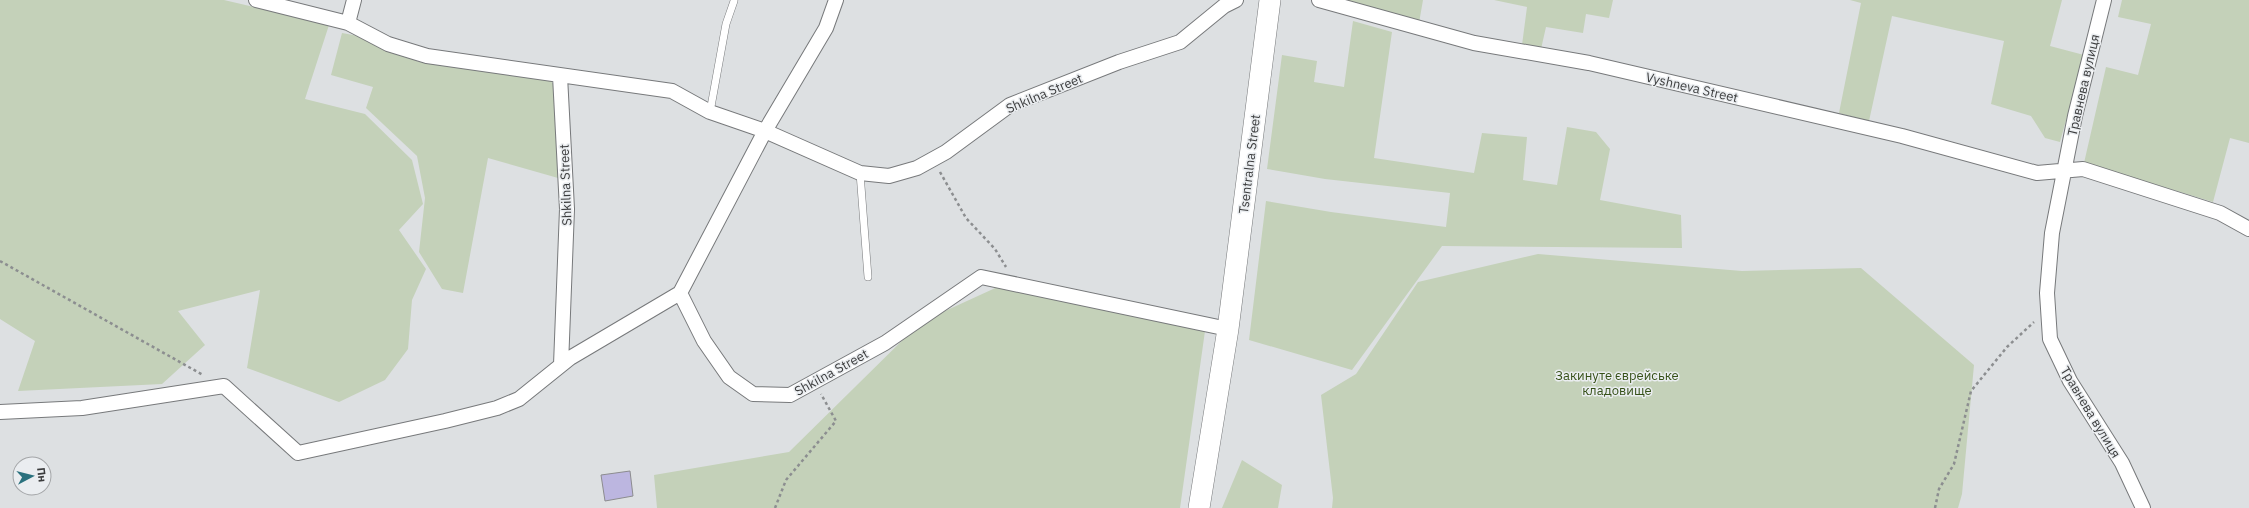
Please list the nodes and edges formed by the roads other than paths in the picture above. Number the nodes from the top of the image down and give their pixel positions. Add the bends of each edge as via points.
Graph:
1 (256, 0) edge
2 (354, 0) edge
3 (836, 0) edge
4 (1236, 0) edge
5 (1270, 0) edge
6 (1319, 0) edge
7 (2104, 0) edge
8 (734, 1) dead end
9 (348, 23) junction
10 (560, 76) junction
11 (710, 112) junction
12 (765, 131) junction
13 (2064, 170) junction
14 (860, 173) junction
15 (2249, 229) edge
16 (868, 277) dead end
17 (680, 293) junction
18 (1228, 329) junction
19 (562, 365) junction
20 (0, 412) edge
21 (1198, 508) edge
22 (2143, 508) edge

1 - 9 street, Shkilna Street
2 - 9 street
3 - 12 street via 826,28
4 - 14 street, Shkilna Street via 1224,6 1180,42 1119,62 1010,105 917,168 889,176
5 - 18 main road, Tsentralna Street
6 - 13 street, Vyshneva Street via 1474,43 1589,63 1902,136 2037,172
7 - 13 street, Травнева вулиця
8 - 11 lane via 726,24
9 - 10 street, Shkilna Street via 388,44 427,56
10 - 11 street, Shkilna Street via 672,90
10 - 19 street, Shkilna Street via 567,209
11 - 12 street, Shkilna Street
12 - 14 street, Shkilna Street
12 - 17 street
13 - 15 street via 2083,169 2220,213
13 - 22 street, Травнева вулиця via 2052,233 2047,293 2050,339 2070,381 2122,463
14 - 16 lane
17 - 18 street, Shkilna Street via 704,341 729,377 753,394 790,395 885,343 981,277
17 - 19 street
18 - 21 main road, Tsentralna Street
19 - 20 street via 519,400 498,408 298,453 224,386 82,408

